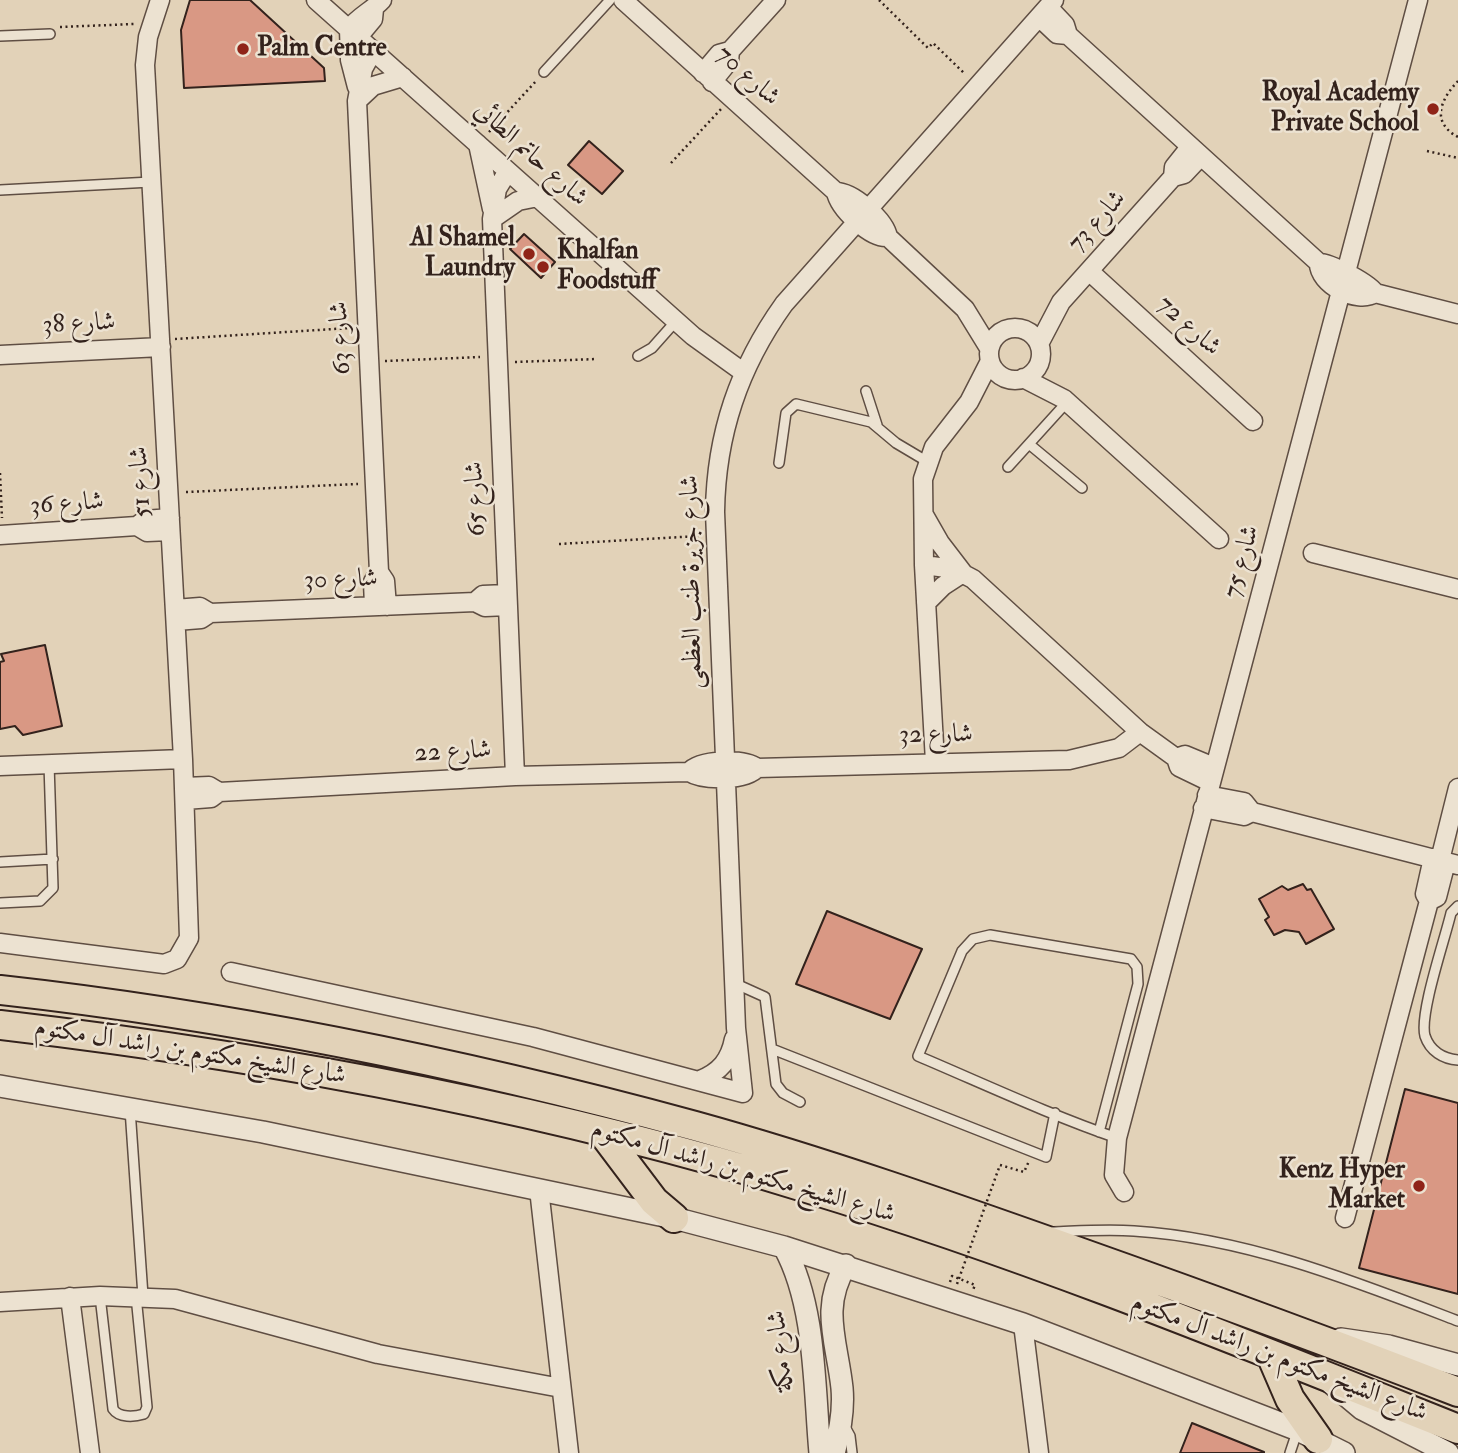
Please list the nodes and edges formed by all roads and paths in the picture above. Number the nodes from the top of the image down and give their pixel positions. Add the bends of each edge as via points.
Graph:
1 (160, 0) edge
2 (316, 0) edge
3 (610, 0) edge
4 (623, 0) edge
5 (776, 0) edge
6 (879, 0) edge
7 (1414, 3) edge
8 (378, 4) edge
9 (1047, 8) edge
10 (152, 23) junction
11 (354, 33) junction
12 (50, 34) joint
13 (0, 36) edge
14 (373, 51) junction
15 (544, 72) joint
16 (404, 77) junction
17 (707, 77) junction
18 (1458, 81) edge
19 (977, 86) junction
20 (358, 95) junction
21 (731, 98) junction
22 (1458, 137) edge
23 (478, 144) junction
24 (1427, 151) dead end
25 (1195, 152) junction
26 (1458, 158) edge
27 (671, 163) dead end
28 (508, 170) junction
29 (151, 183) junction
30 (0, 190) edge
31 (538, 197) junction
32 (492, 215) junction
33 (862, 215) junction
34 (1089, 271) junction
35 (1346, 284) junction
36 (1061, 302) junction
37 (965, 309) junction
38 (1458, 314) edge
39 (676, 321) junction
40 (368, 327) junction
41 (1013, 329) junction
42 (160, 343) junction
43 (1040, 351) junction
44 (0, 355) edge
45 (989, 355) junction
46 (638, 356) dead end
47 (498, 359) junction
48 (597, 359) dead end
49 (369, 362) junction
50 (743, 372) junction
51 (1017, 379) junction
52 (866, 391) dead end
53 (1065, 400) junction
54 (969, 402) junction
55 (1253, 421) dead end
56 (877, 425) junction
57 (1029, 444) junction
58 (779, 463) dead end
59 (928, 463) junction
60 (1008, 467) dead end
61 (0, 473) edge
62 (375, 484) junction
63 (1083, 488) dead end
64 (169, 493) junction
65 (922, 510) junction
66 (170, 524) junction
67 (2, 535) edge
68 (716, 535) junction
69 (1219, 539) dead end
70 (559, 544) dead end
71 (1313, 553) dead end
72 (924, 565) junction
73 (963, 573) junction
74 (1458, 589) edge
75 (507, 600) junction
76 (926, 603) junction
77 (380, 606) junction
78 (175, 615) junction
79 (1135, 727) junction
80 (183, 759) junction
81 (934, 762) junction
82 (49, 764) junction
83 (0, 766) edge
84 (724, 770) junction
85 (514, 776) junction
86 (1209, 788) junction
87 (1458, 788) edge
88 (185, 794) junction
89 (53, 859) junction
90 (1444, 861) edge
91 (0, 862) edge
92 (0, 903) edge
93 (1458, 906) edge
94 (0, 943) edge
95 (231, 972) dead end
96 (734, 983) junction
97 (0, 990) edge
98 (0, 1025) edge
99 (736, 1028) junction
100 (772, 1049) junction
101 (1458, 1060) edge
102 (700, 1080) junction
103 (0, 1086) edge
104 (800, 1102) dead end
105 (130, 1108) junction
106 (1055, 1114) junction
107 (603, 1132) junction
108 (1099, 1132) junction
109 (1117, 1138) junction
110 (1024, 1172) dead end
111 (539, 1189) junction
112 (1124, 1192) dead end
113 (1345, 1217) dead end
114 (674, 1218) junction
115 (1023, 1232) junction
116 (785, 1247) junction
117 (846, 1265) junction
118 (952, 1276) dead end
119 (100, 1296) junction
120 (140, 1296) junction
121 (71, 1297) junction
122 (0, 1302) edge
123 (1458, 1321) edge
124 (1023, 1324) junction
125 (1317, 1337) junction
126 (1271, 1355) junction
127 (1458, 1365) edge
128 (1325, 1376) junction
129 (561, 1388) junction
130 (1458, 1392) edge
131 (841, 1423) junction
132 (1458, 1429) edge
133 (1308, 1435) junction
134 (90, 1453) edge
135 (569, 1453) edge
136 (820, 1453) edge
137 (834, 1453) edge
138 (852, 1453) edge
139 (1039, 1453) edge
140 (1290, 1453) edge
141 (1344, 1453) edge
142 (1448, 1453) edge

1 - 10 street, شارع 51
2 - 11 street, شارع حاتم الطائي
3 - 15 lane
4 - 17 street, شارع 70
5 - 17 street via 730,51 719,54
6 - 19 path via 928,48 933,43
7 - 35 street, شارع 75
8 - 11 street via 373,19
9 - 19 street, شارع جزيرة طنب العظمى
9 - 25 street via 1057,34 1068,35
10 - 12 path via 50,27
10 - 29 street, شارع 51 via 145,65
11 - 14 street, شارع حاتم الطائي
11 - 20 street, شارع 63 via 350,60
12 - 13 lane
14 - 16 street, شارع حاتم الطائي
14 - 20 street, شارع 63 via 363,69
15 - 23 path
16 - 20 street
16 - 23 street, شارع حاتم الطائي
17 - 21 street, شارع 70
18 - 22 path via 1440,108 1442,122
19 - 33 street, شارع جزيرة طنب العظمى
20 - 40 street, شارع 63
21 - 27 path
21 - 33 street, شارع 70 via 836,192 839,203
23 - 28 street, شارع حاتم الطائي
23 - 32 street, شارع 65
24 - 26 path
25 - 34 street, شارع 73 via 1176,163 1173,177
25 - 35 street via 1319,263 1328,262
28 - 31 street, شارع حاتم الطائي
28 - 32 street, شارع 65 via 497,190
29 - 30 lane
29 - 42 street, شارع 51
31 - 32 street
31 - 39 street, شارع حاتم الطائي
32 - 47 street, شارع 65
33 - 37 street, شارع 70 via 875,234 888,237
33 - 50 street, شارع جزيرة طنب العظمى via 784,304
34 - 36 street, شارع 73
34 - 55 street, شارع 72
35 - 38 street via 1367,297 1375,293
35 - 86 street, شارع 75
36 - 41 street, شارع 73
36 - 43 street, شارع 73
37 - 41 street, شارع 70
37 - 45 street, شارع 70
39 - 46 lane via 652,348
39 - 50 street, شارع حاتم الطائي
40 - 42 path
40 - 49 street, شارع 63
41 - 43 street via 1028,331
41 - 45 street via 995,336
42 - 44 street, شارع 38
42 - 64 street, شارع 51
43 - 51 street via 1037,367
43 - 53 street
45 - 51 street via 998,373
45 - 54 street
47 - 48 path
47 - 49 path
47 - 75 street, شارع 65
49 - 62 street, شارع 63
50 - 68 street, شارع جزيرة طنب العظمى via 720,446
51 - 53 street
51 - 54 street
52 - 56 lane
53 - 57 lane
53 - 69 street
54 - 59 street via 943,433
56 - 58 lane via 791,405
56 - 59 lane
57 - 60 lane
57 - 63 lane
59 - 65 street
61 - 67 path
62 - 64 path
62 - 77 street, شارع 63 via 379,572 385,581
64 - 66 street, شارع 51
65 - 72 street
65 - 73 street
66 - 67 street, شارع 36 via 145,520 137,526
66 - 78 street, شارع 51
68 - 70 path
68 - 84 street, شارع جزيرة طنب العظمى
71 - 74 street
72 - 73 street
72 - 76 street
73 - 76 street
73 - 79 street
75 - 77 street, شارع 30 via 483,595 475,602
75 - 85 street, شارع 65
76 - 81 street
77 - 78 street, شارع 30 via 210,612 200,607
78 - 80 street, شارع 51
79 - 81 street, شارع 32 via 1116,737 1114,748 1069,760
79 - 86 street
80 - 82 street
80 - 88 street, شارع 51
81 - 84 street, شارع 32 via 757,768 749,774
82 - 83 street
82 - 89 lane
84 - 85 street, شارع 22 via 698,777 689,772
84 - 96 street, شارع جزيرة طنب العظمى
85 - 88 street, شارع 22 via 219,792 209,786
86 - 90 street via 1244,816 1252,812
86 - 109 street, شارع 75
87 - 90 street
88 - 94 street, شارع 51 via 189,931 187,945 177,959 159,964
89 - 91 lane
89 - 92 lane via 53,888 48,896 40,901
90 - 113 street via 1437,897 1429,901
93 - 101 lane via 1451,913 1424,1030 1438,1054
95 - 102 street via 533,1037
96 - 99 street, شارع جزيرة طنب العظمى
96 - 100 lane via 765,997
97 - 115 main road, شارع الشيخ مكتوم بن راشد آل مكتوم via 244,1024 443,1063 694,1126
98 - 107 main road, شارع الشيخ مكتوم بن راشد آل مكتوم via 300,1067
99 - 102 street, شارع جزيرة طنب العظمى via 725,1063
99 - 102 street, شارع جزيرة طنب العظمى via 743,1093
100 - 104 lane via 776,1084
100 - 106 lane via 1046,1157
103 - 105 street
105 - 111 street
105 - 120 lane
106 - 108 lane
106 - 108 lane via 918,1056 962,951 978,936 1104,953 1131,959 1137,967 1138,984
107 - 114 main road via 654,1201
107 - 126 main road, شارع الشيخ مكتوم بن راشد آل مكتوم via 884,1212
108 - 109 lane
109 - 112 street, شارع 75 via 1114,1175
110 - 118 path, bridge via 1000,1165 957,1284 973,1290 975,1285
111 - 114 street
111 - 129 street
114 - 116 street
115 - 123 lane via 1134,1231 1212,1242 1332,1273
115 - 125 main road, شارع الشيخ مكتوم بن راشد آل مكتوم
116 - 117 street
116 - 136 street, شارع مكة via 805,1299
117 - 124 street
117 - 131 street, شارع مكة via 834,1285 830,1306 842,1389
119 - 120 street
119 - 120 lane via 113,1409 121,1415 144,1414 147,1408
119 - 121 street
120 - 129 street via 175,1300 378,1354
121 - 122 street
121 - 134 street
124 - 133 street
124 - 139 street
125 - 127 street via 1389,1346
125 - 130 main road, شارع الشيخ مكتوم بن راشد آل مكتوم
126 - 128 main road, شارع الشيخ مكتوم بن راشد آل مكتوم
126 - 133 main road
128 - 132 main road, شارع الشيخ مكتوم بن راشد آل مكتوم
128 - 142 street via 1362,1409
129 - 135 street
131 - 137 street, شارع مكة
131 - 138 lane via 850,1436
133 - 140 lane
133 - 141 street

